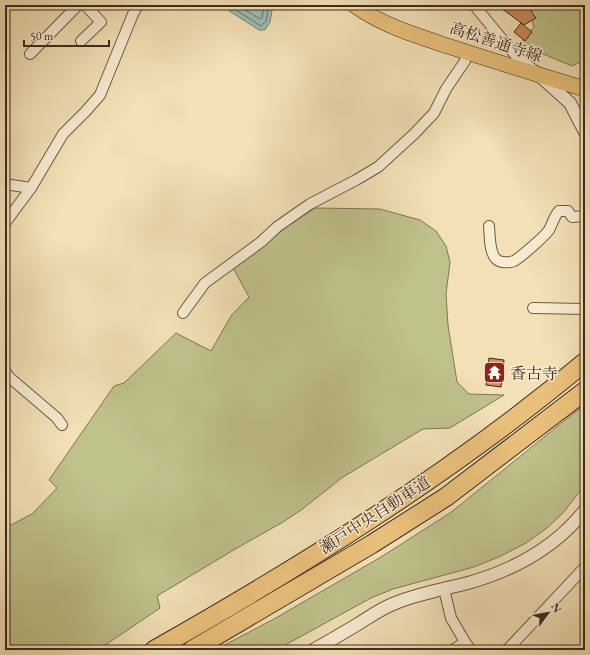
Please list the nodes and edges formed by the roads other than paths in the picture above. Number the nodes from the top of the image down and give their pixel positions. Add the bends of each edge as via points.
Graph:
1 (78, 5) edge
2 (85, 5) edge
3 (138, 5) edge
4 (354, 5) edge
5 (474, 5) edge
6 (82, 41) dead end
7 (466, 52) junction
8 (30, 54) dead end
9 (540, 75) junction
10 (585, 88) edge
11 (585, 132) edge
12 (5, 184) edge
13 (31, 188) junction
14 (585, 216) edge
15 (5, 223) edge
16 (489, 226) dead end
17 (533, 308) dead end
18 (585, 309) edge
19 (183, 313) dead end
20 (585, 362) edge
21 (5, 371) edge
22 (585, 391) edge
23 (62, 425) dead end
24 (585, 510) edge
25 (585, 567) edge
26 (444, 589) junction
27 (468, 646) edge
28 (154, 650) edge
29 (192, 650) edge
30 (313, 650) edge
31 (453, 650) edge
32 (507, 650) edge

1 - 8 street
2 - 6 street via 101,22
3 - 13 street via 132,14 100,95 63,134
4 - 7 main road, 高松善通寺線 via 402,31
5 - 9 street via 516,56
7 - 9 main road, 高松善通寺線
7 - 19 street via 465,61 434,113 414,134 378,167 310,204 277,227 205,283
9 - 10 main road, 高松善通寺線
9 - 11 street via 570,103
12 - 13 street
13 - 15 street
14 - 16 street via 572,217 568,211 559,210 549,230 539,240 513,261 505,263 494,257
17 - 18 street
20 - 28 highway, 瀬戸中央自動車道 via 543,398 375,517
21 - 23 street via 58,418
22 - 29 highway, 瀬戸中央自動車道 via 446,497 372,544
24 - 26 street via 562,535 528,560 489,577
25 - 32 street
26 - 27 street via 451,618
26 - 30 street via 396,602
27 - 31 street

